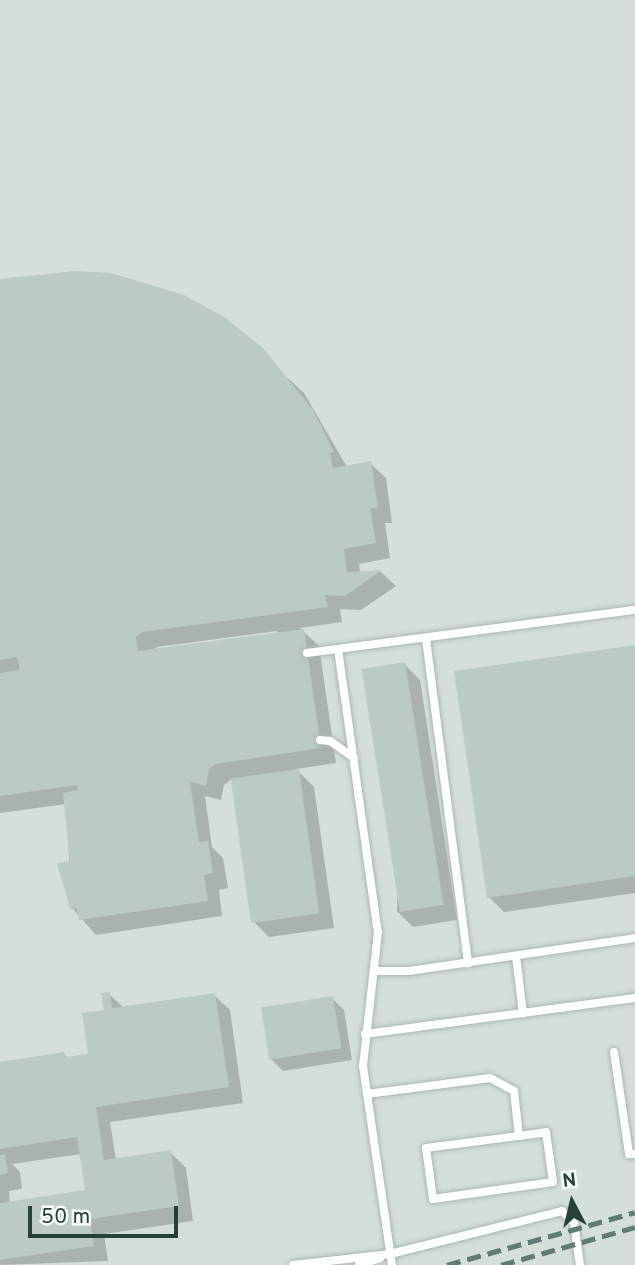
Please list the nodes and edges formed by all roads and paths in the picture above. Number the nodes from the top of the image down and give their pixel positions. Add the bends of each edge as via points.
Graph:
1 (635, 610) edge
2 (426, 639) junction
3 (338, 649) junction
4 (307, 653) dead end
5 (320, 740) dead end
6 (354, 758) junction
7 (635, 938) edge
8 (516, 956) junction
9 (468, 962) junction
10 (375, 971) junction
11 (635, 998) edge
12 (523, 1014) junction
13 (365, 1034) junction
14 (614, 1052) dead end
15 (367, 1094) junction
16 (519, 1136) junction
17 (635, 1154) edge
18 (390, 1254) junction
19 (315, 1264) edge
20 (293, 1265) edge
21 (359, 1265) edge
22 (392, 1265) edge
23 (580, 1265) edge

1 - 2 lane
2 - 3 lane
2 - 9 lane
3 - 4 lane
3 - 6 lane
5 - 6 lane via 330,741
6 - 10 lane via 378,932
7 - 8 lane
8 - 9 lane
8 - 12 lane
9 - 10 lane
10 - 13 lane
11 - 12 lane
12 - 13 lane
13 - 15 lane
14 - 17 lane via 629,1154
15 - 16 lane via 491,1078 514,1091
15 - 18 lane
16 - 16 lane via 546,1132 553,1182 433,1199 426,1148
18 - 19 lane
18 - 21 lane
18 - 22 lane
18 - 23 lane via 562,1212 574,1223
19 - 20 lane

